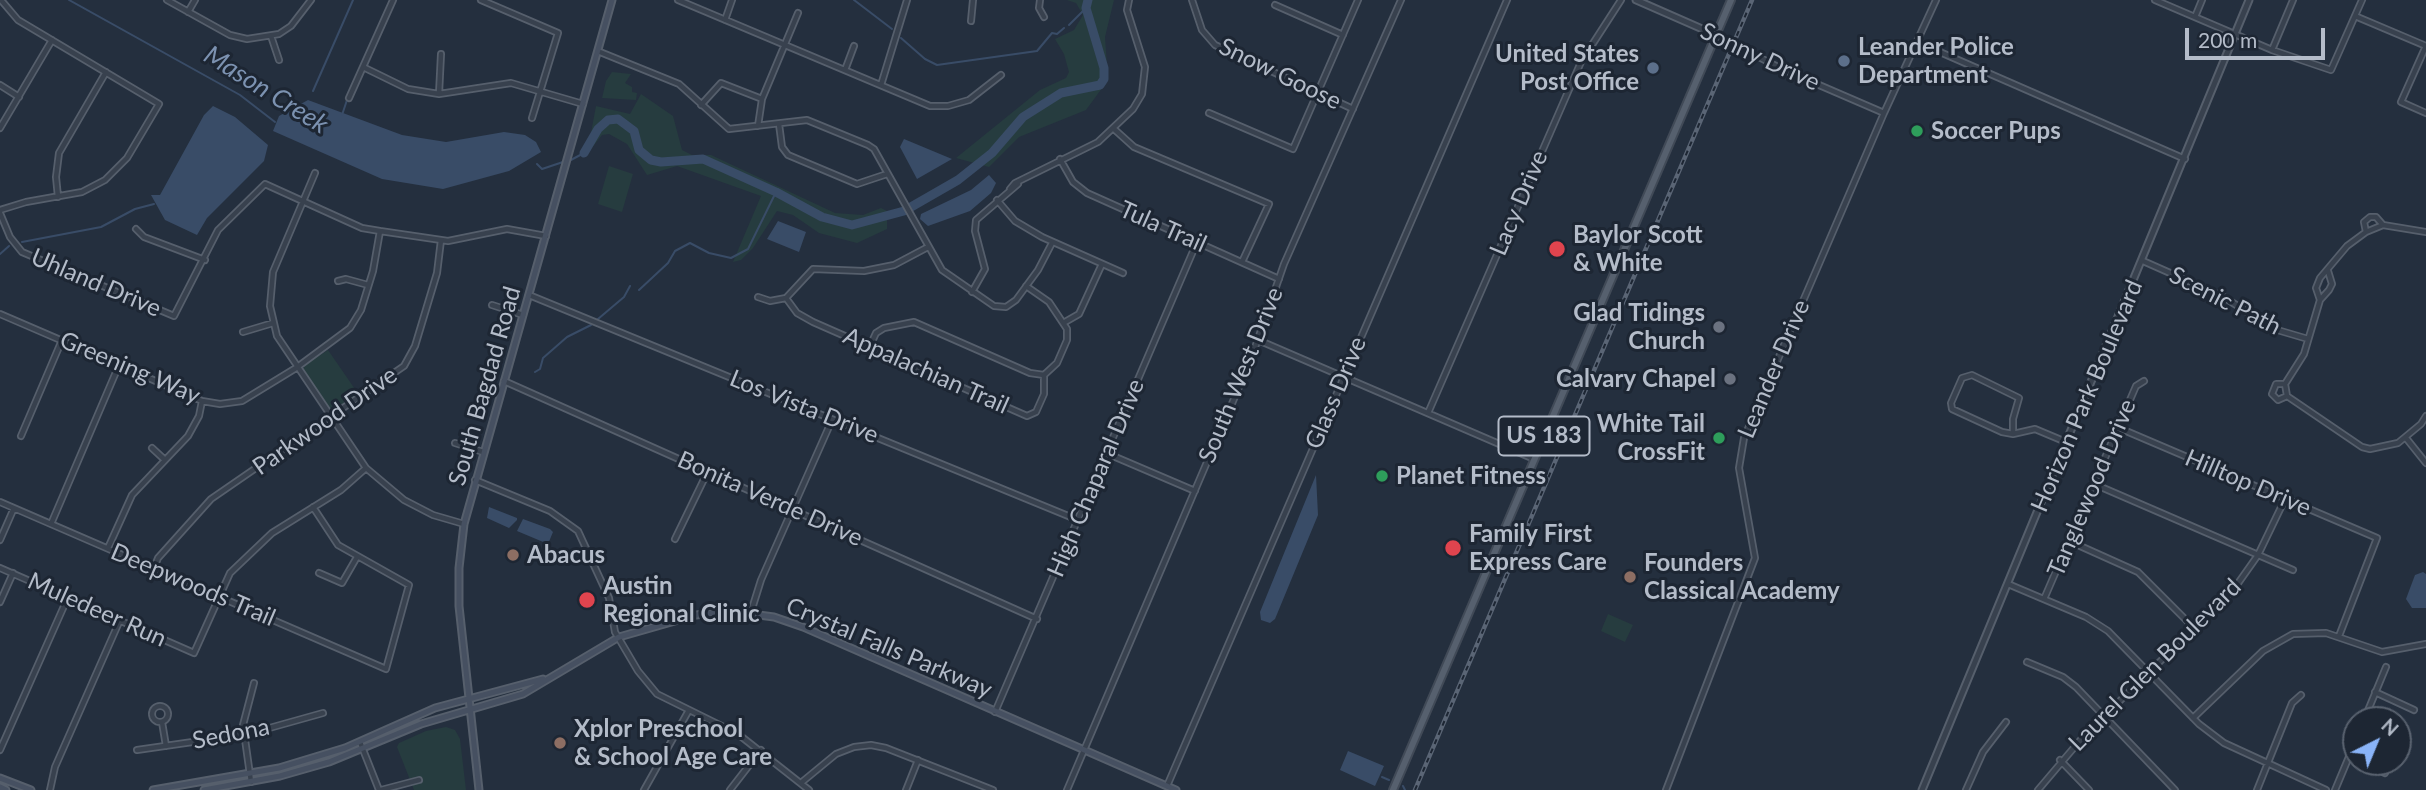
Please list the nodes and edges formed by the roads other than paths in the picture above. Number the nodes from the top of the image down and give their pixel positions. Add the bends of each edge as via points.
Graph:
1 (1, 0) edge
2 (167, 0) edge
3 (195, 0) edge
4 (311, 0) edge
5 (393, 0) edge
6 (481, 0) edge
7 (612, 0) edge
8 (678, 0) edge
9 (733, 0) edge
10 (907, 0) edge
11 (973, 0) edge
12 (1040, 0) edge
13 (1129, 0) edge
14 (1192, 0) edge
15 (1358, 0) edge
16 (1401, 0) edge
17 (1507, 0) edge
18 (1621, 0) edge
19 (1636, 0) edge
20 (1731, 0) edge
21 (1936, 0) edge
22 (2155, 0) edge
23 (2202, 0) edge
24 (2249, 0) edge
25 (2293, 0) edge
26 (2362, 0) edge
27 (1275, 5) dead end
28 (188, 12) junction
29 (798, 13) dead end
30 (2355, 16) junction
31 (2195, 17) junction
32 (1044, 18) dead end
33 (725, 20) junction
34 (971, 21) dead end
35 (2235, 34) junction
36 (1343, 35) junction
37 (1716, 35) junction
38 (271, 36) junction
39 (52, 40) junction
40 (1917, 42) junction
41 (785, 45) junction
42 (855, 46) dead end
43 (2426, 46) edge
44 (2272, 50) junction
45 (600, 51) junction
46 (441, 54) dead end
47 (279, 60) dead end
48 (363, 67) junction
49 (845, 70) junction
50 (106, 72) junction
51 (1002, 75) dead end
52 (0, 85) edge
53 (881, 85) junction
54 (541, 90) junction
55 (1318, 93) junction
56 (439, 94) junction
57 (19, 97) junction
58 (349, 98) dead end
59 (762, 99) junction
60 (584, 104) junction
61 (701, 105) junction
62 (1353, 109) junction
63 (1209, 113) dead end
64 (1884, 113) junction
65 (2426, 113) edge
66 (532, 118) dead end
67 (779, 124) junction
68 (758, 126) junction
69 (0, 128) edge
70 (1114, 129) junction
71 (1060, 159) junction
72 (2185, 159) junction
73 (315, 173) dead end
74 (887, 174) junction
75 (58, 197) junction
76 (303, 201) junction
77 (998, 201) junction
78 (0, 211) edge
79 (2383, 225) junction
80 (136, 229) dead end
81 (380, 231) junction
82 (2366, 232) junction
83 (2426, 232) edge
84 (546, 236) junction
85 (440, 240) junction
86 (1197, 242) junction
87 (1052, 243) junction
88 (928, 247) junction
89 (205, 260) junction
90 (2143, 261) junction
91 (1242, 262) junction
92 (1102, 264) junction
93 (2328, 271) junction
94 (1123, 273) dead end
95 (1279, 279) junction
96 (338, 281) dead end
97 (368, 285) junction
98 (1026, 286) junction
99 (972, 292) junction
100 (529, 295) junction
101 (758, 297) dead end
102 (786, 298) junction
103 (2319, 300) junction
104 (492, 304) dead end
105 (0, 314) edge
106 (523, 315) junction
107 (273, 323) junction
108 (1065, 323) junction
109 (243, 332) dead end
110 (2308, 339) junction
111 (62, 340) junction
112 (1258, 340) junction
113 (870, 346) junction
114 (119, 365) junction
115 (296, 368) junction
116 (1044, 375) junction
117 (1344, 376) junction
118 (503, 381) junction
119 (2144, 381) dead end
120 (2285, 384) junction
121 (2287, 396) junction
122 (202, 401) junction
123 (1428, 413) junction
124 (2426, 416) edge
125 (331, 419) junction
126 (832, 419) junction
127 (2119, 428) junction
128 (2013, 433) junction
129 (21, 436) dead end
130 (2406, 438) junction
131 (455, 443) dead end
132 (2067, 443) junction
133 (152, 448) dead end
134 (483, 452) junction
135 (1106, 453) junction
136 (1534, 459) junction
137 (165, 460) junction
138 (2426, 463) edge
139 (366, 468) junction
140 (708, 471) junction
141 (475, 480) junction
142 (2094, 484) junction
143 (1195, 491) junction
144 (2285, 499) junction
145 (0, 502) edge
146 (313, 507) junction
147 (14, 508) junction
148 (793, 509) junction
149 (1078, 520) junction
150 (51, 524) junction
151 (464, 524) junction
152 (675, 539) dead end
153 (0, 540) edge
154 (2069, 541) junction
155 (108, 548) junction
156 (2258, 555) junction
157 (357, 557) junction
158 (0, 568) edge
159 (154, 568) junction
160 (2293, 570) dead end
161 (13, 573) junction
162 (319, 573) dead end
163 (2008, 584) junction
164 (68, 597) junction
165 (219, 597) junction
166 (2044, 599) junction
167 (0, 602) edge
168 (751, 612) junction
169 (1037, 619) junction
170 (120, 620) junction
171 (2195, 629) junction
172 (2339, 636) junction
173 (619, 637) junction
174 (2426, 645) edge
175 (2026, 662) dead end
176 (2386, 667) dead end
177 (2150, 672) junction
178 (546, 678) junction
179 (254, 684) dead end
180 (2375, 692) junction
181 (2301, 695) dead end
182 (469, 700) junction
183 (2370, 706) edge
184 (688, 710) junction
185 (2414, 710) dead end
186 (471, 711) junction
187 (323, 713) dead end
188 (995, 713) junction
189 (417, 716) junction
190 (2104, 716) junction
191 (2193, 718) junction
192 (162, 722) dead end
193 (2006, 722) dead end
194 (421, 724) junction
195 (243, 735) junction
196 (360, 742) junction
197 (166, 746) junction
198 (0, 750) edge
199 (137, 750) dead end
200 (364, 750) junction
201 (761, 750) junction
202 (1082, 751) junction
203 (918, 760) junction
204 (2060, 761) junction
205 (2267, 765) junction
206 (250, 774) junction
207 (2342, 774) edge
208 (0, 778) edge
209 (419, 779) dead end
210 (251, 782) junction
211 (803, 782) junction
212 (1167, 786) junction
213 (0, 788) edge
214 (990, 789) edge
215 (6, 790) edge
216 (31, 790) edge
217 (50, 790) edge
218 (153, 790) edge
219 (204, 790) edge
220 (380, 790) edge
221 (480, 790) edge
222 (644, 790) edge
223 (730, 790) edge
224 (809, 790) edge
225 (906, 790) edge
226 (1067, 790) edge
227 (1176, 790) edge
228 (1394, 790) edge
229 (1666, 790) edge
230 (1922, 790) edge
231 (1966, 790) edge
232 (2039, 790) edge
233 (2089, 790) edge
234 (2175, 790) edge
235 (2257, 790) edge
236 (2326, 790) edge
237 (2335, 790) edge

1 - 39 street via 18,20
2 - 28 street
3 - 28 street
4 - 38 street via 291,26
5 - 48 street
6 - 54 street via 558,33
7 - 45 main road, South Bagdad Road
8 - 33 street
9 - 33 street
10 - 53 street
11 - 34 street
12 - 32 street via 1038,8
13 - 70 street via 1145,67 1142,93
14 - 55 street, Snow Goose via 1202,30 1216,45
15 - 36 street
16 - 62 street, South West Drive
17 - 117 street, Glass Drive
18 - 123 street, Lacy Drive via 1581,62
19 - 37 street, Sonny Drive
20 - 37 main road, US 183
21 - 40 street, Leander Drive
22 - 31 street
23 - 31 street
24 - 35 street, Horizon Park Boulevard
25 - 44 street
26 - 30 street
27 - 36 street
28 - 38 street via 230,35 247,39
29 - 41 street
30 - 43 street
30 - 44 street via 2331,70
31 - 35 street
33 - 41 street
35 - 44 street
35 - 72 street, Horizon Park Boulevard
36 - 55 street
37 - 64 street, Sonny Drive
37 - 136 main road, US 183
38 - 47 street
39 - 50 street
39 - 57 street
40 - 64 street, Leander Drive
40 - 72 street
41 - 49 street
41 - 59 street
42 - 49 street
43 - 65 street via 2401,102
45 - 60 main road, South Bagdad Road
45 - 61 street via 679,84
46 - 56 street
48 - 56 street via 408,89
48 - 58 street
49 - 53 street
50 - 75 street via 59,153
50 - 75 street via 159,104 127,158 111,175 82,192
51 - 53 street via 969,100 947,106 930,106
52 - 57 street
54 - 56 street via 512,83
54 - 60 street
54 - 66 street
55 - 62 street, Snow Goose
55 - 63 street via 1293,149
57 - 69 street
59 - 61 street via 721,83
59 - 68 street
60 - 84 main road, South Bagdad Road
61 - 68 street via 729,130
62 - 95 street, South West Drive
64 - 229 street, Leander Drive via 1742,444 1739,468 1755,558
67 - 68 street
67 - 74 street via 812,120 868,145
67 - 74 street via 782,147 788,155 857,184
70 - 71 street via 1098,142
70 - 91 street via 1135,147 1269,204
71 - 77 street via 1013,184
71 - 86 street, Tula Trail via 1073,181 1087,193
72 - 90 street, Horizon Park Boulevard
73 - 76 street
74 - 88 street
75 - 78 street
76 - 81 street via 362,228
76 - 89 street via 265,184 218,230
76 - 107 street via 273,272
77 - 87 street via 1015,221
77 - 99 street via 980,214 975,224 985,269
78 - 89 street, Uhland Drive via 22,252 174,316
79 - 82 street
79 - 82 street via 2370,216 2364,222
79 - 83 street
80 - 89 street via 144,237
81 - 85 street
81 - 97 street, Greening Way
82 - 93 street via 2347,246
84 - 85 street via 507,229
84 - 100 main road, South Bagdad Road
85 - 125 street, Parkwood Drive via 437,273 407,362
86 - 91 street, Tula Trail
86 - 135 street, High Chaparal Drive
87 - 92 street
87 - 98 street
88 - 99 street via 942,270
88 - 102 street via 894,265 863,271 813,269
90 - 110 street, Scenic Path via 2222,296 2274,329
90 - 132 street, Horizon Park Boulevard
91 - 95 street, Tula Trail
92 - 94 street
92 - 108 street via 1079,314
93 - 103 street via 2317,282
93 - 103 street via 2332,284
95 - 112 street, South West Drive
96 - 97 street
97 - 115 street, Greening Way via 350,328
98 - 99 street via 1013,303 1001,308
98 - 108 street via 1049,302
100 - 106 main road, South Bagdad Road
100 - 126 street, Los Vista Drive
101 - 102 street via 770,301
102 - 113 street, Appalachian Trail via 797,313
103 - 110 street
104 - 106 street
105 - 111 street, Greening Way
106 - 118 main road, South Bagdad Road
107 - 109 street
107 - 115 street
108 - 116 street via 1065,344
110 - 120 street
111 - 114 street, Greening Way
111 - 129 street
112 - 117 street
112 - 143 street, South West Drive
113 - 116 street via 884,328 911,321
113 - 116 street, Appalachian Trail via 1027,416 1040,406
114 - 122 street, Greening Way
114 - 150 street
115 - 122 street, Greening Way via 242,401
115 - 125 street
117 - 123 street
117 - 212 street, Glass Drive
118 - 134 main road, South Bagdad Road
118 - 140 street, Bonita Verde Drive
119 - 127 street, Tanglewood Drive via 2136,386
120 - 121 street
120 - 121 street via 2276,384 2272,394 2278,400
121 - 130 street via 2362,447 2379,449
122 - 137 street via 192,430
123 - 136 street
124 - 130 street
125 - 139 street
125 - 159 street, Parkwood Drive via 211,499
126 - 148 street
126 - 149 street, Los Vista Drive
127 - 142 street, Tanglewood Drive
127 - 144 street, Hilltop Drive
128 - 128 street via 2019,398 1972,375 1962,378 1952,409
128 - 132 street via 2035,429
130 - 138 street
131 - 134 street
132 - 163 street, Horizon Park Boulevard
133 - 137 street
134 - 141 main road, South Bagdad Road
135 - 143 street
135 - 149 street, High Chaparal Drive
136 - 228 main road, US 183
137 - 155 street via 135,490
139 - 146 street
139 - 151 street via 404,500 433,516
140 - 148 street, Bonita Verde Drive
140 - 152 street
141 - 151 main road, South Bagdad Road
141 - 173 street via 550,511 578,531 609,598
142 - 154 street, Tanglewood Drive
142 - 156 street
143 - 202 street, South West Drive
144 - 156 street, Laurel Glen Boulevard
144 - 172 street, Hilltop Drive via 2377,538
145 - 147 street, Deepwoods Trail
146 - 157 street via 334,540
146 - 165 street via 272,533 230,573
147 - 150 street, Deepwoods Trail
147 - 153 street
148 - 168 street
148 - 169 street, Bonita Verde Drive
149 - 169 street, High Chaparal Drive
150 - 155 street, Deepwoods Trail
151 - 182 main road, South Bagdad Road via 458,587
154 - 166 street, Tanglewood Drive
154 - 171 street via 2137,572
155 - 159 street, Deepwoods Trail
156 - 160 street
156 - 171 street, Laurel Glen Boulevard via 2234,589
157 - 162 street via 342,583
157 - 165 street, Deepwoods Trail via 410,584 386,669
158 - 161 street, Muledeer Run
159 - 165 street, Deepwoods Trail
161 - 164 street, Muledeer Run
161 - 167 street
163 - 166 street
163 - 230 street, Horizon Park Boulevard
164 - 170 street, Muledeer Run
164 - 198 street
165 - 170 street, Muledeer Run via 194,653
166 - 177 street via 2101,626
168 - 173 main road, Crystal Falls Parkway via 696,615
168 - 188 main road, Crystal Falls Parkway via 803,627
169 - 188 street, High Chaparal Drive
170 - 217 street via 55,767
171 - 177 street, Laurel Glen Boulevard
172 - 174 street via 2382,652
172 - 191 street via 2306,632 2274,643
173 - 178 main road, Crystal Falls Parkway
173 - 184 street via 657,694
175 - 190 street via 2068,680
176 - 180 street
177 - 190 street, Laurel Glen Boulevard
177 - 191 street
178 - 182 main road, Crystal Falls Parkway
178 - 186 main road, Crystal Falls Parkway via 523,694
179 - 195 street
180 - 183 street
180 - 185 street
181 - 205 street via 2292,703
182 - 186 main road, South Bagdad Road
182 - 189 main road, Crystal Falls Parkway
184 - 201 street
184 - 222 street
186 - 194 main road, Crystal Falls Parkway
186 - 221 main road, South Bagdad Road
187 - 195 street, Sedona
188 - 202 main road, Crystal Falls Parkway
189 - 194 main road
189 - 196 main road, Crystal Falls Parkway
190 - 204 street, Laurel Glen Boulevard
190 - 234 street
191 - 205 street via 2224,743
192 - 197 street
193 - 231 street via 1983,752
194 - 200 main road, Crystal Falls Parkway
195 - 197 street, Sedona
195 - 206 street
196 - 200 street
196 - 206 main road, Crystal Falls Parkway
197 - 199 street, Sedona
200 - 210 main road, Crystal Falls Parkway
200 - 220 street
201 - 211 street
201 - 223 street
202 - 212 main road, Crystal Falls Parkway
202 - 226 street, South West Drive
203 - 211 street via 877,746 854,747 826,761
203 - 214 street
203 - 225 street
204 - 232 street, Laurel Glen Boulevard
204 - 233 street
205 - 235 street
205 - 236 street
206 - 210 street
206 - 218 main road, Crystal Falls Parkway
207 - 237 street
208 - 216 main road
209 - 220 street
210 - 219 main road, Crystal Falls Parkway
211 - 224 street
212 - 227 main road, Crystal Falls Parkway
213 - 215 main road

